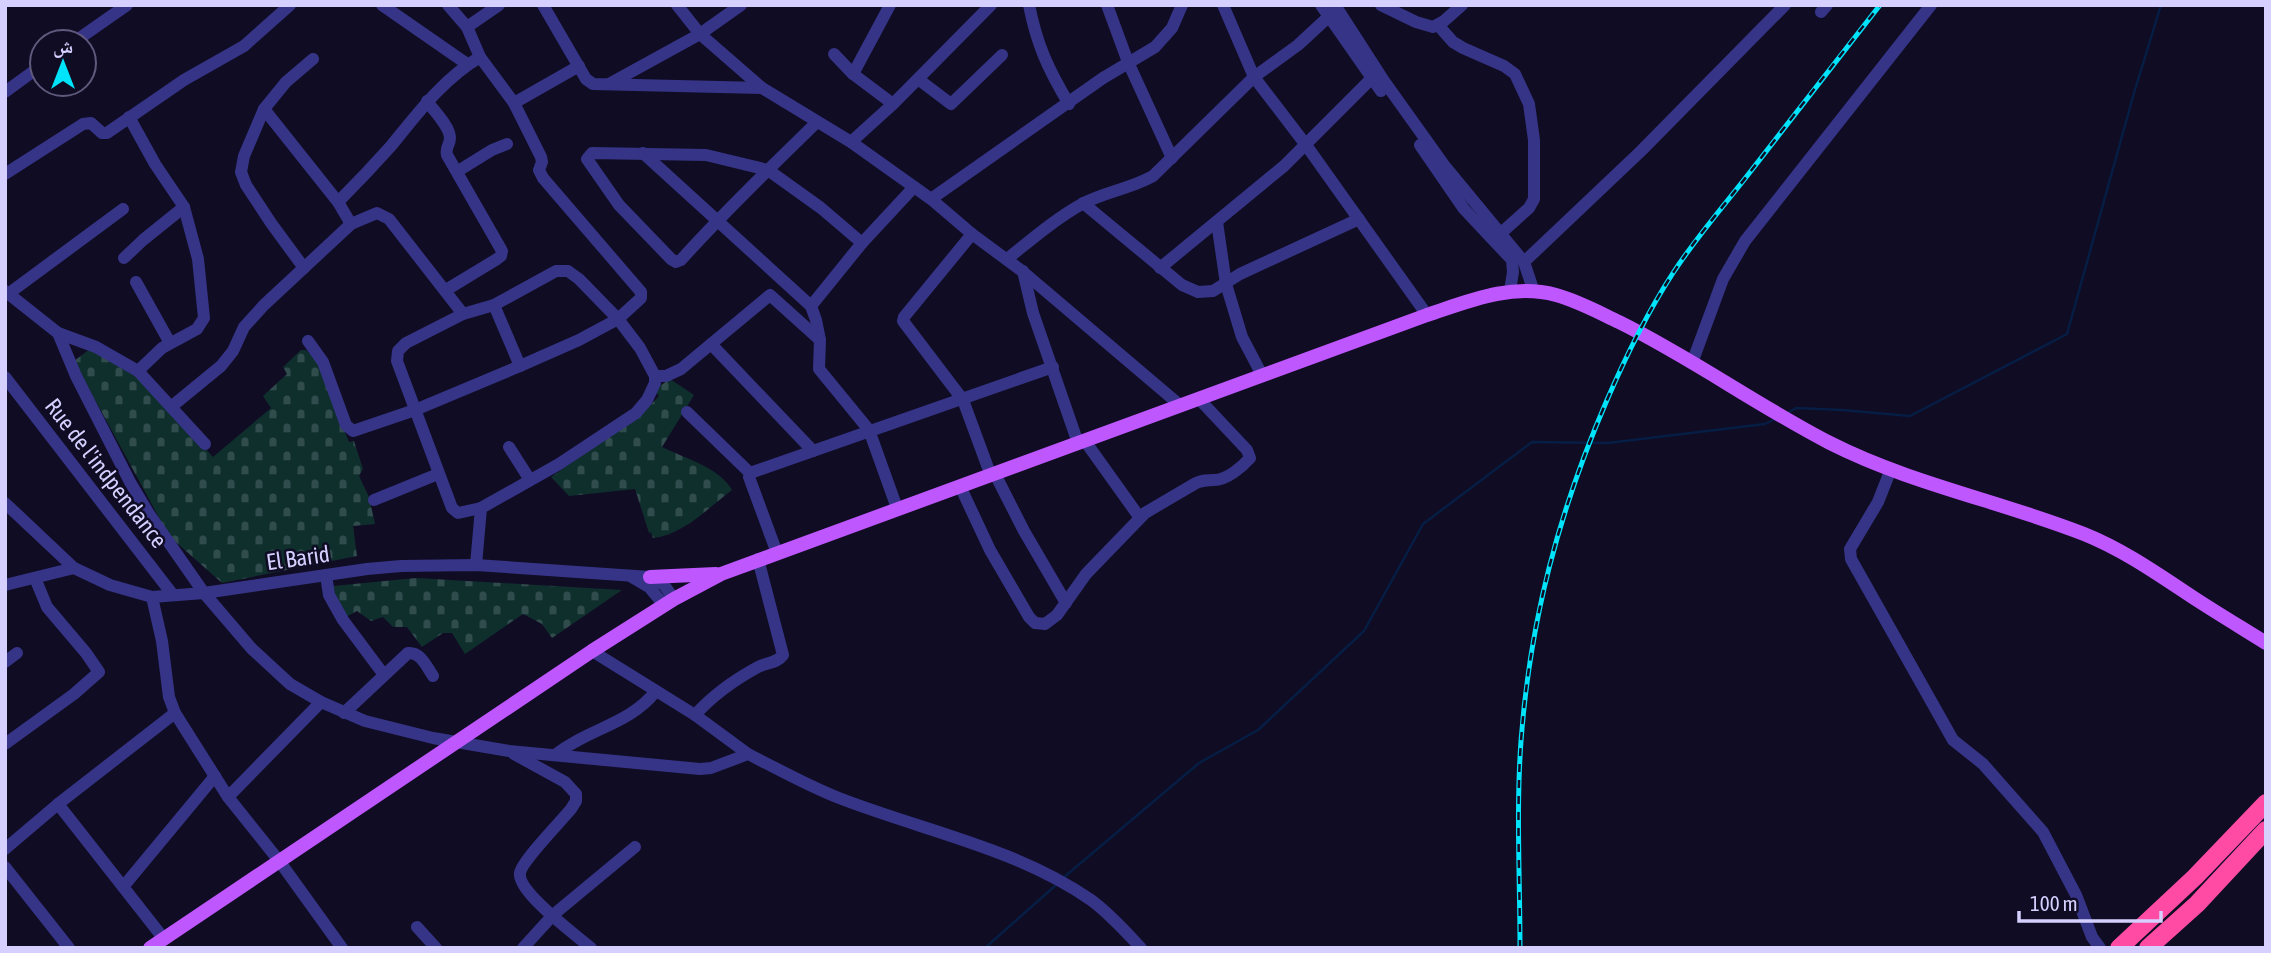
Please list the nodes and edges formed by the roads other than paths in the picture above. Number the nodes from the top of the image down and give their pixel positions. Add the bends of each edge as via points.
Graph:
1 (127, 5) edge
2 (290, 5) edge
3 (382, 5) edge
4 (448, 5) edge
5 (499, 5) edge
6 (543, 5) edge
7 (677, 5) edge
8 (741, 5) edge
9 (890, 5) edge
10 (991, 5) edge
11 (1029, 5) edge
12 (1107, 5) edge
13 (1182, 5) edge
14 (1223, 5) edge
15 (1381, 5) edge
16 (1462, 5) edge
17 (1785, 5) edge
18 (1931, 5) edge
19 (1330, 9) edge
20 (1438, 25) junction
21 (467, 27) junction
22 (94, 28) edge
23 (700, 34) junction
24 (834, 54) dead end
25 (1002, 55) dead end
26 (480, 57) junction
27 (313, 60) dead end
28 (1128, 62) junction
29 (467, 64) junction
30 (579, 66) junction
31 (853, 74) junction
32 (28, 75) edge
33 (1254, 78) junction
34 (1372, 78) junction
35 (918, 79) junction
36 (608, 84) junction
37 (762, 88) junction
38 (5, 92) edge
39 (427, 101) junction
40 (514, 103) junction
41 (893, 104) junction
42 (1069, 104) junction
43 (264, 109) junction
44 (129, 117) junction
45 (817, 122) junction
46 (851, 142) junction
47 (507, 144) dead end
48 (1306, 145) junction
49 (643, 153) junction
50 (1172, 158) junction
51 (768, 170) junction
52 (458, 171) junction
53 (5, 174) edge
54 (914, 187) junction
55 (931, 199) junction
56 (338, 202) junction
57 (1083, 203) junction
58 (184, 207) junction
59 (122, 209) dead end
60 (718, 219) junction
61 (1359, 219) junction
62 (1217, 222) junction
63 (351, 224) junction
64 (972, 234) junction
65 (1500, 234) junction
66 (862, 243) junction
67 (124, 258) dead end
68 (1007, 259) junction
69 (1524, 262) junction
70 (304, 268) junction
71 (1160, 268) junction
72 (1023, 271) junction
73 (783, 281) junction
74 (136, 282) dead end
75 (1226, 284) junction
76 (446, 290) junction
77 (1510, 291) junction
78 (1534, 292) junction
79 (6, 293) edge
80 (770, 295) junction
81 (494, 304) junction
82 (811, 306) junction
83 (463, 314) junction
84 (1427, 315) junction
85 (618, 319) junction
86 (58, 332) junction
87 (820, 340) junction
88 (308, 341) dead end
89 (170, 343) junction
90 (710, 344) junction
91 (1692, 363) junction
92 (520, 366) junction
93 (1053, 367) junction
94 (138, 371) junction
95 (1262, 375) junction
96 (655, 376) junction
97 (5, 377) edge
98 (1199, 399) junction
99 (963, 400) junction
100 (1181, 406) junction
101 (171, 407) junction
102 (415, 410) junction
103 (687, 412) dead end
104 (869, 430) junction
105 (1081, 442) junction
106 (205, 444) dead end
107 (509, 447) dead end
108 (813, 452) junction
109 (1891, 470) junction
110 (750, 473) junction
111 (438, 474) junction
112 (993, 475) junction
113 (530, 480) junction
114 (960, 486) junction
115 (374, 500) dead end
116 (5, 503) edge
117 (481, 508) junction
118 (897, 508) junction
119 (1140, 518) junction
120 (777, 553) junction
121 (758, 559) junction
122 (476, 565) junction
123 (74, 568) junction
124 (721, 574) junction
125 (326, 575) junction
126 (629, 575) junction
127 (650, 577) junction
128 (36, 578) junction
129 (5, 585) edge
130 (204, 593) junction
131 (173, 596) junction
132 (152, 597) junction
133 (669, 602) junction
134 (1066, 603) junction
135 (2266, 643) edge
136 (592, 651) junction
137 (17, 653) dead end
138 (5, 662) edge
139 (384, 675) junction
140 (433, 676) dead end
141 (656, 691) junction
142 (321, 702) junction
143 (175, 713) junction
144 (344, 713) junction
145 (695, 715) junction
146 (456, 742) junction
147 (5, 744) edge
148 (509, 751) junction
149 (748, 754) junction
150 (555, 755) junction
151 (215, 776) junction
152 (228, 797) junction
153 (2266, 803) edge
154 (58, 804) junction
155 (2266, 830) edge
156 (635, 847) dead end
157 (5, 849) edge
158 (280, 862) junction
159 (5, 867) edge
160 (123, 887) junction
161 (553, 915) junction
162 (417, 927) dead end
163 (164, 939) junction
164 (69, 948) edge
165 (150, 948) edge
166 (342, 948) edge
167 (436, 948) edge
168 (523, 948) edge
169 (591, 948) edge
170 (1141, 948) edge
171 (2100, 948) edge
172 (2119, 948) edge
173 (2148, 948) edge

1 - 22 street
2 - 44 street via 244,46
3 - 29 street
4 - 21 street
5 - 21 street
6 - 30 street
7 - 23 street
8 - 23 street
9 - 31 street
10 - 35 street
11 - 42 street via 1040,48
12 - 28 street
13 - 28 street via 1161,42
14 - 33 street
15 - 20 street via 1426,26
16 - 20 street
17 - 69 street
18 - 91 street via 1745,241 1723,279
19 - 33 street via 1298,45
19 - 34 street
19 - 65 street
20 - 65 street via 1462,48 1515,74 1530,104 1534,199
21 - 26 street
23 - 36 street
23 - 37 street
24 - 31 street
25 - 35 street via 951,104
26 - 29 street
26 - 40 street
27 - 43 street via 286,82
28 - 42 street
28 - 50 street
29 - 39 street
30 - 36 street via 590,83
30 - 40 street
31 - 41 street
32 - 38 street
33 - 48 street
33 - 50 street
34 - 48 street
34 - 77 street via 1464,209 1510,258
35 - 41 street
36 - 37 street
37 - 45 street
39 - 52 street via 448,130 446,152
39 - 56 street
40 - 85 street via 541,157 543,178 641,292 641,298
41 - 46 street
42 - 55 street
43 - 56 street
43 - 70 street via 244,156 242,177
44 - 53 street via 105,134 91,123 83,124
44 - 58 street
45 - 46 street
45 - 51 street
46 - 54 street
47 - 52 street
48 - 61 street
48 - 62 street
49 - 51 street via 706,155
49 - 60 street
49 - 60 street via 592,153 587,159 619,205 671,259 681,260
50 - 57 street via 1145,180
51 - 60 street
51 - 66 street
52 - 76 street via 502,253
54 - 55 street
54 - 66 street
55 - 64 street
56 - 63 street
57 - 68 street
57 - 71 street
58 - 67 street
58 - 89 street via 198,258 204,317 197,329
59 - 79 street
60 - 73 street
61 - 75 street
61 - 84 street
62 - 71 street
62 - 75 street
63 - 70 street
63 - 76 street via 372,214 389,219
64 - 68 street
64 - 99 street via 903,321
65 - 69 street
66 - 82 street
68 - 72 street
69 - 78 street
70 - 101 street via 244,327 221,366
71 - 75 street via 1198,292
72 - 93 street
72 - 100 street
73 - 80 street
73 - 82 street
74 - 89 street
75 - 95 street via 1242,337
76 - 83 street
77 - 78 main road
77 - 84 main road
78 - 91 main road via 1577,302
79 - 86 street
80 - 87 street
80 - 90 street
81 - 83 street
81 - 85 street via 563,270 579,279
81 - 92 street
82 - 87 street
83 - 102 street via 398,351 397,361
84 - 95 main road
85 - 92 street
85 - 96 street
86 - 94 street
86 - 130 street via 138,497
87 - 104 street via 819,369
88 - 102 street via 323,362 350,430
89 - 94 street
90 - 96 street via 677,372
90 - 108 street
91 - 109 main road via 1830,443
92 - 102 street
93 - 99 street
93 - 105 street
94 - 101 street
95 - 98 main road
96 - 113 street via 654,388 636,413
97 - 131 street, Rue de l'indpendance
98 - 100 main road
98 - 119 street via 1250,458 1224,478 1196,483
99 - 104 street
99 - 112 street
100 - 105 main road
101 - 106 street
102 - 111 street
103 - 110 street
104 - 108 street
104 - 118 street
105 - 112 main road
105 - 119 street
107 - 113 street
108 - 110 street
109 - 135 main road via 2084,534 2149,568
109 - 171 street via 1850,549 1851,559 1953,740 1983,764 2043,832
110 - 120 street
111 - 115 street
111 - 117 street via 455,512
112 - 114 main road
112 - 134 street
113 - 117 street
114 - 118 main road
114 - 134 street via 990,550 1033,622 1045,624
116 - 123 street, El Barid
117 - 122 street
118 - 120 main road
119 - 134 street via 1086,574
120 - 121 main road
121 - 124 main road
121 - 145 street via 783,655 712,696
122 - 125 street, El Barid via 401,566
122 - 126 street, El Barid
123 - 128 street
123 - 132 street, El Barid
124 - 127 main road
124 - 133 main road
125 - 130 street, El Barid
125 - 139 street via 330,596 343,620
126 - 127 street, El Barid
126 - 133 street
127 - 133 street via 664,585
128 - 129 street
128 - 147 street via 47,607 99,672
130 - 131 street, El Barid
130 - 142 street via 264,661
131 - 132 street, El Barid
132 - 143 street
133 - 136 main road
136 - 141 street
136 - 146 main road
137 - 138 street
139 - 140 street via 410,652 420,656
139 - 144 street
141 - 145 street
141 - 150 street via 646,704 621,720 572,742
142 - 144 street
142 - 152 street
143 - 151 street
143 - 154 street
144 - 146 street
145 - 149 street
146 - 148 street
146 - 158 main road
148 - 150 street
148 - 161 street via 565,782 576,794 571,809 520,870 521,883
149 - 150 street via 700,769
149 - 170 street via 836,797 1003,853 1060,881 1093,902
151 - 152 street
151 - 160 street
152 - 158 street
153 - 172 highway
154 - 157 street
154 - 160 street
155 - 173 highway via 2197,904
156 - 161 street
158 - 163 main road
158 - 166 street
159 - 164 street
160 - 163 street
161 - 168 street
161 - 169 street
162 - 167 street
163 - 165 main road

